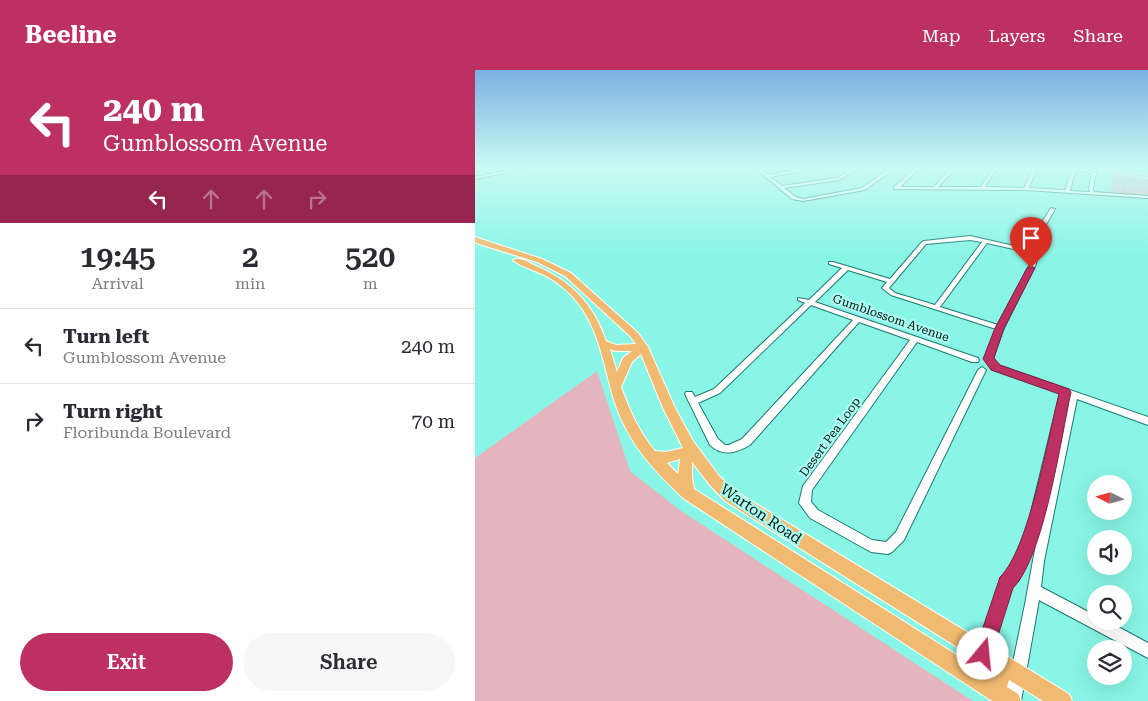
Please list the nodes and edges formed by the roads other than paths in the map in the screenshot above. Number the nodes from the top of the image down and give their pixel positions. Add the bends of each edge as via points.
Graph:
1 (795, 197) edge
2 (814, 197) edge
3 (1053, 209) dead end
4 (475, 239) edge
5 (986, 241) junction
6 (475, 247) edge
7 (1035, 252) junction
8 (831, 263) dead end
9 (846, 268) junction
10 (891, 280) junction
11 (800, 299) dead end
12 (810, 303) junction
13 (936, 308) junction
14 (858, 319) junction
15 (1000, 328) junction
16 (915, 339) junction
17 (604, 343) junction
18 (643, 347) junction
19 (989, 359) junction
20 (975, 360) junction
21 (995, 367) junction
22 (982, 370) junction
23 (617, 385) junction
24 (1069, 393) junction
25 (1148, 421) edge
26 (691, 451) junction
27 (650, 456) junction
28 (688, 493) junction
29 (1034, 590) junction
30 (1148, 651) edge
31 (983, 654) junction
32 (1011, 671) junction
33 (976, 679) junction
34 (1007, 698) edge
35 (1062, 701) edge

1 - 2 street via 798,200
3 - 7 street via 1037,235
4 - 18 main road, Warton Road via 535,258 568,275 625,325
5 - 7 street
5 - 10 street via 970,238 924,243
5 - 13 street
6 - 17 main road, Warton Road via 531,265 569,288 591,312
7 - 15 street via 1031,268
8 - 9 street
9 - 10 street
9 - 12 street
10 - 13 street via 885,288 889,293
11 - 12 street, Gumblossom Avenue
12 - 14 street, Gumblossom Avenue
12 - 14 street via 717,391 691,398 719,447 729,450 738,447
13 - 15 street
14 - 16 street, Gumblossom Avenue
15 - 19 street
16 - 20 street, Gumblossom Avenue
16 - 22 street, Desert Pea Loop via 807,489 805,503 814,514 871,546 887,548 900,536
17 - 18 main road via 615,348
17 - 23 main road, Warton Road
18 - 23 main road via 627,360
18 - 26 main road, Warton Road
19 - 20 street
19 - 21 street
20 - 22 street via 976,366
21 - 22 street via 989,371
21 - 24 street
23 - 27 main road, Warton Road via 632,428
24 - 25 street
24 - 29 street
24 - 31 street via 1030,542 1014,575 1006,583
26 - 27 main road via 666,458
26 - 28 main road via 685,461 683,475
26 - 31 main road, Warton Road via 716,483 751,510
27 - 28 main road, Warton Road
28 - 33 main road, Warton Road
29 - 30 street
29 - 32 street
31 - 32 main road, Warton Road
31 - 33 street
32 - 34 main road
32 - 35 main road, Warton Road
33 - 34 main road, Warton Road

